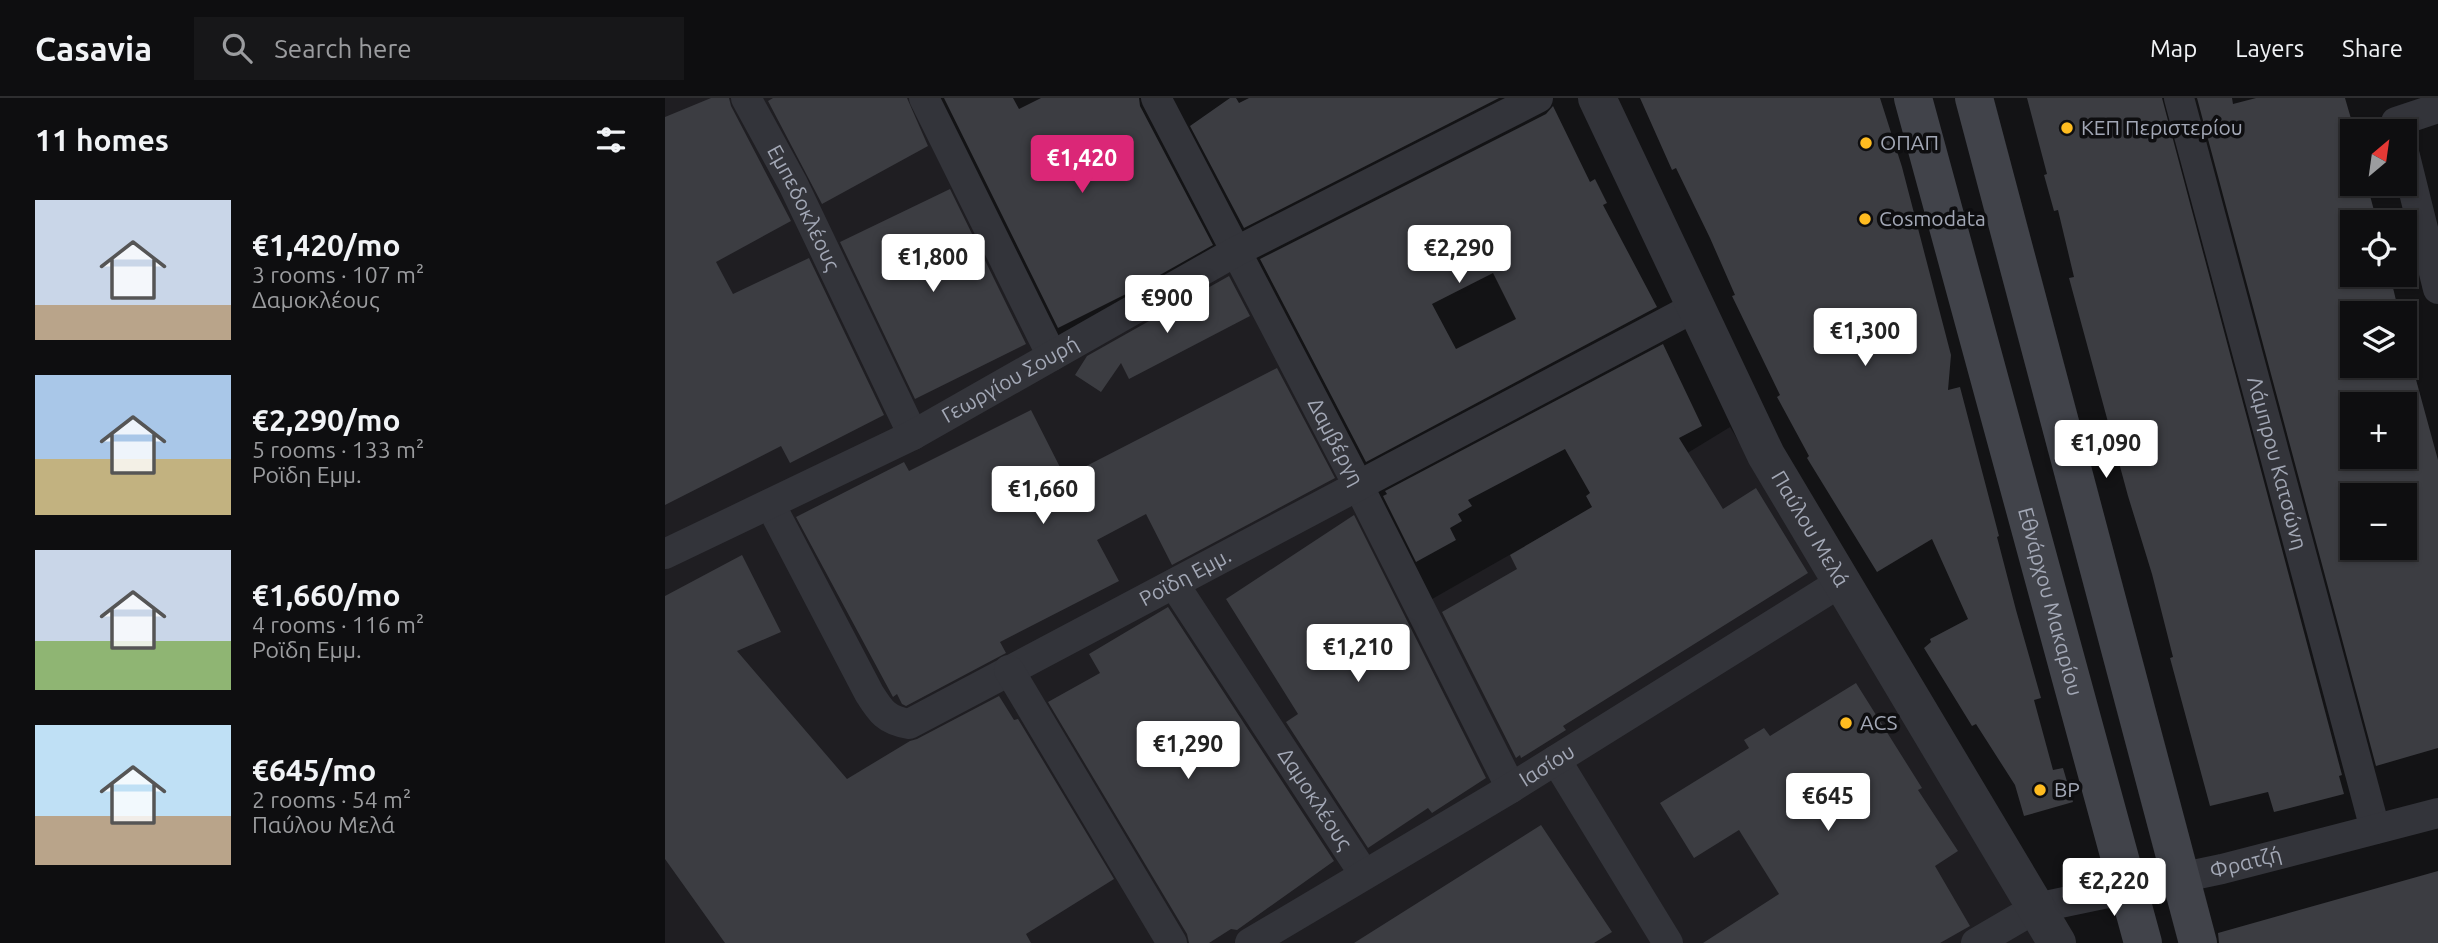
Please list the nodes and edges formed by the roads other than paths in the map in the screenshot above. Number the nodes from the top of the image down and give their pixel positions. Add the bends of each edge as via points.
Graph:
1 (746, 98) edge
2 (924, 98) edge
3 (1156, 98) edge
4 (1538, 98) edge
5 (1597, 98) edge
6 (1913, 98) edge
7 (1974, 98) edge
8 (2179, 98) edge
9 (2438, 108) edge
10 (2395, 117) edge
11 (2415, 196) edge
12 (1235, 252) junction
13 (2438, 289) edge
14 (1697, 306) junction
15 (1052, 356) junction
16 (913, 435) junction
17 (1359, 487) junction
18 (770, 504) junction
19 (665, 554) edge
20 (1841, 582) junction
21 (1174, 584) junction
22 (1009, 670) junction
23 (1556, 760) junction
24 (1511, 788) junction
25 (2438, 813) edge
26 (2375, 829) junction
27 (1364, 874) junction
28 (2181, 878) junction
29 (2128, 889) junction
30 (2036, 908) junction
31 (1172, 943) edge
32 (1250, 943) edge
33 (1668, 943) edge
34 (1976, 943) edge
35 (2057, 943) edge
36 (2143, 943) edge
37 (2198, 943) edge

1 - 16 street, Εμπεδοκλέους via 793,184
2 - 15 street
3 - 12 street, Δαμβέργη
4 - 12 street, Γεωργίου Σουρή
5 - 14 street, Παύλου Μελά
6 - 29 main road, Εθνάρχου Μακαρίου
7 - 28 main road
8 - 26 street, Λάμπρου Κατσώνη
9 - 10 street
11 - 13 street
12 - 15 street, Γεωργίου Σουρή
12 - 17 street, Δαμβέργη
14 - 17 street, Ροϊδη Εμμ.
14 - 20 street, Παύλου Μελά via 1766,455
15 - 16 street, Γεωργίου Σουρή
16 - 18 street, Γεωργίου Σουρή
17 - 21 street, Ροϊδη Εμμ.
17 - 24 street, Δαμβέργη
18 - 19 street, Γεωργίου Σουρή
18 - 22 street, Ροϊδη Εμμ. via 882,713 909,724
20 - 23 street, Ιασίου
20 - 30 street, Παύλου Μελά
21 - 22 street, Ροϊδη Εμμ.
21 - 27 street, Δαμοκλέους
22 - 31 street
23 - 24 street, Ιασίου
23 - 33 street
24 - 27 street, Ιασίου
25 - 26 street, Φρατζή
26 - 28 street, Φρατζή
27 - 32 street, Ιασίου
28 - 29 street, Φρατζή
28 - 37 main road
29 - 30 street, Φρατζή
29 - 36 main road, Εθνάρχου Μακαρίου
30 - 34 street, Φρατζή
30 - 35 street, Παύλου Μελά

